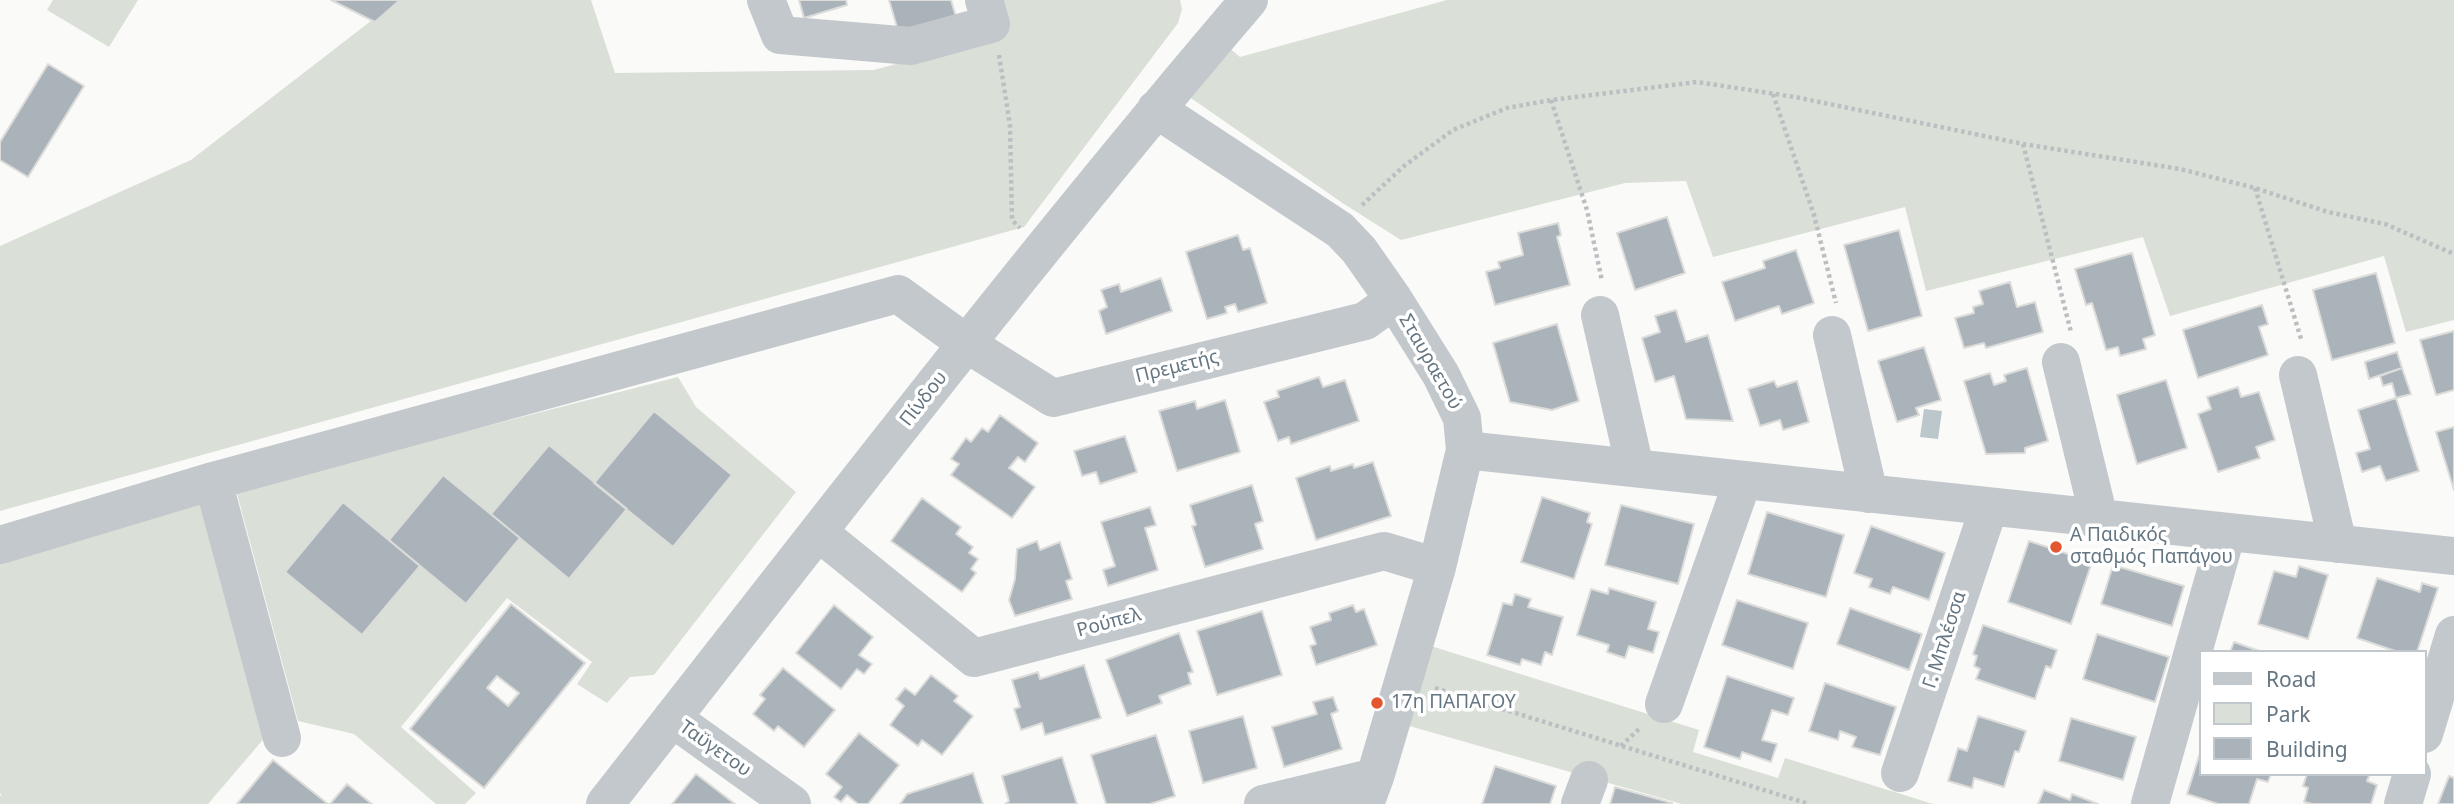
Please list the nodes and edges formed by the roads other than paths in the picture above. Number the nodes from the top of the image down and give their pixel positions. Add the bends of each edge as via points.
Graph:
1 (766, 0) edge
2 (1249, 0) edge
3 (987, 12) edge
4 (1220, 14) edge
5 (1156, 109) junction
6 (1394, 300) junction
7 (1600, 315) road end
8 (1832, 335) road end
9 (967, 344) junction
10 (2061, 362) road end
11 (2298, 375) road end
12 (1465, 450) junction
13 (1635, 468) junction
14 (1743, 480) junction
15 (213, 481) junction
16 (1869, 494) junction
17 (1989, 506) junction
18 (2099, 518) junction
19 (818, 532) junction
20 (2227, 532) junction
21 (2337, 544) junction
22 (0, 545) edge
23 (2454, 556) edge
24 (1437, 567) junction
25 (2454, 635) edge
26 (1664, 704) dead end
27 (673, 718) junction
28 (2426, 727) edge
29 (282, 738) dead end
30 (1900, 773) dead end
31 (2411, 776) edge
32 (1370, 791) edge
33 (605, 804) edge
34 (792, 804) edge
35 (1263, 804) edge
36 (2150, 804) edge
37 (2403, 804) edge

1 - 3 street via 780,35 911,46
2 - 4 street, Πίνδου
4 - 5 street, Πίνδου
5 - 6 street, Σταυραετού via 1340,230
5 - 9 street, Πίνδου
6 - 9 street, Πρεμετής via 1365,321 1053,398
6 - 12 street, Σταυραετού via 1462,418
7 - 13 street
8 - 16 street
9 - 15 street, Πρεμετής via 898,294
9 - 19 street, Πίνδου
10 - 18 street
11 - 21 street
12 - 13 street
12 - 24 street, Σταυραετού
13 - 14 street
14 - 16 street
14 - 26 street
15 - 22 street
15 - 29 street
16 - 17 street
17 - 18 street
17 - 30 street, Γ. Μπλέσσα
18 - 20 street
19 - 24 street, Ρούπελ via 974,658 1384,551
19 - 27 street, Πίνδου
20 - 21 street
20 - 36 street
21 - 23 street
24 - 32 street, Σταυραετού
25 - 28 street
27 - 33 street, Πίνδου
27 - 34 street, Ταϋγετου
31 - 37 street
32 - 35 street

